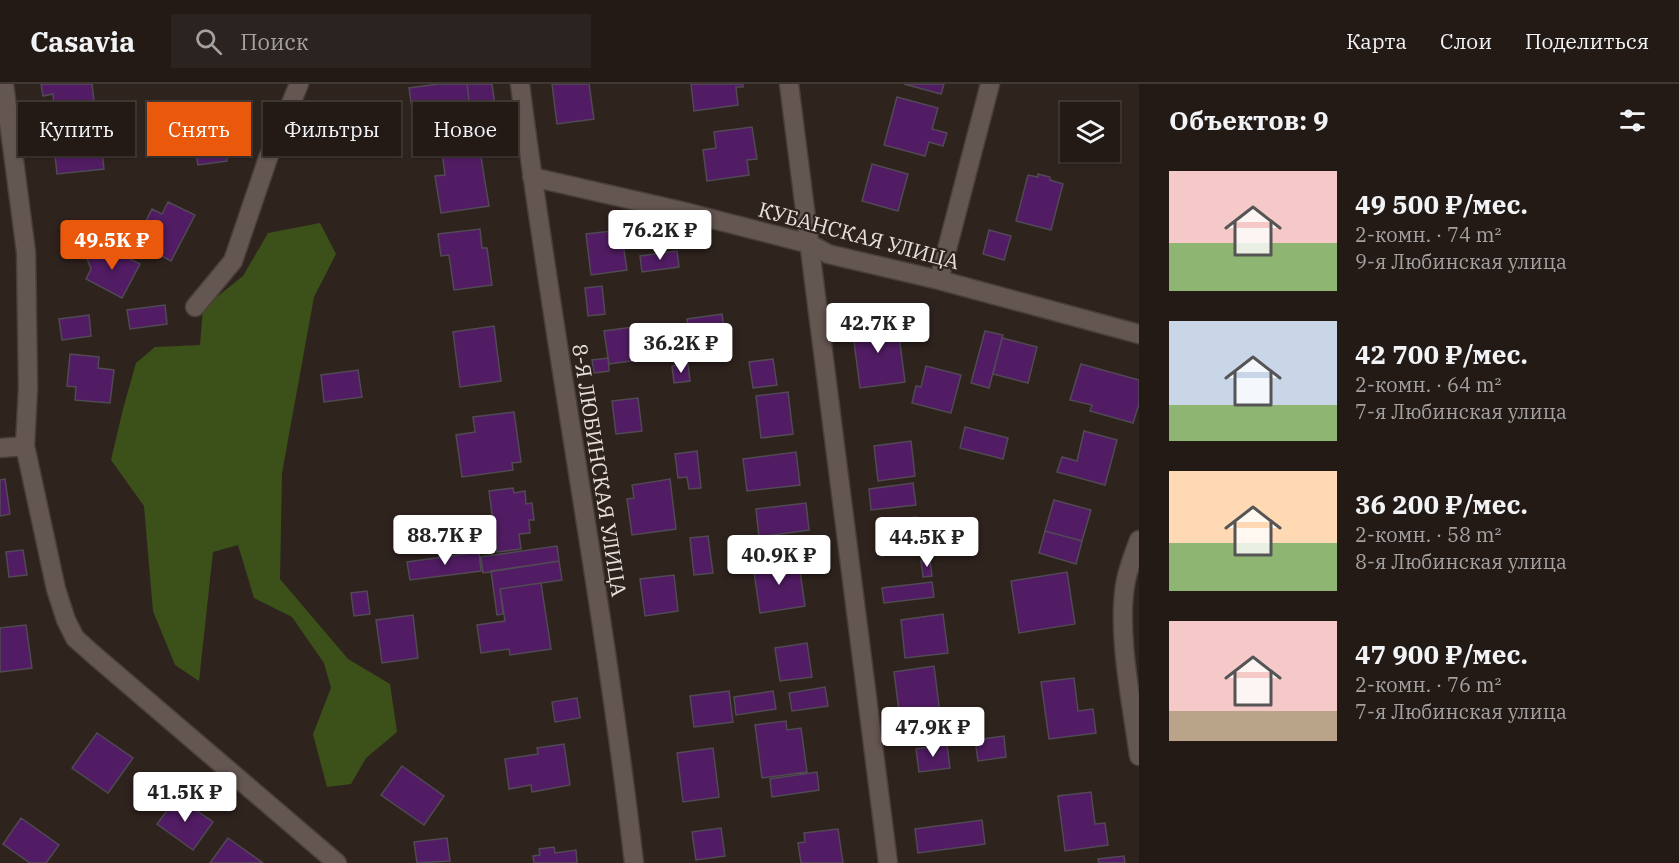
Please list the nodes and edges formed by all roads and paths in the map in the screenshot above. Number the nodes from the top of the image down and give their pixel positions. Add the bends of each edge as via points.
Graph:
1 (4, 84) edge
2 (299, 84) edge
3 (520, 84) edge
4 (789, 84) edge
5 (990, 84) edge
6 (532, 177) junction
7 (810, 244) junction
8 (939, 280) junction
9 (195, 307) dead end
10 (1139, 334) edge
11 (25, 446) junction
12 (0, 447) edge
13 (1139, 540) edge
14 (1139, 756) edge
15 (337, 863) edge
16 (634, 863) edge
17 (888, 863) edge

1 - 11 street via 26,252
2 - 9 street via 268,158 233,261
3 - 6 street, 8-Я ЛЮБИНСКАЯ УЛИЦА
4 - 7 street
5 - 8 street
6 - 7 street, КУБАНСКАЯ УЛИЦА
6 - 16 street, 8-Я ЛЮБИНСКАЯ УЛИЦА
7 - 8 street, КУБАНСКАЯ УЛИЦА via 828,254
7 - 17 street
8 - 10 street, КУБАНСКАЯ УЛИЦА
11 - 12 street
11 - 15 street via 56,589 75,638
13 - 14 street via 1126,582 1123,616

